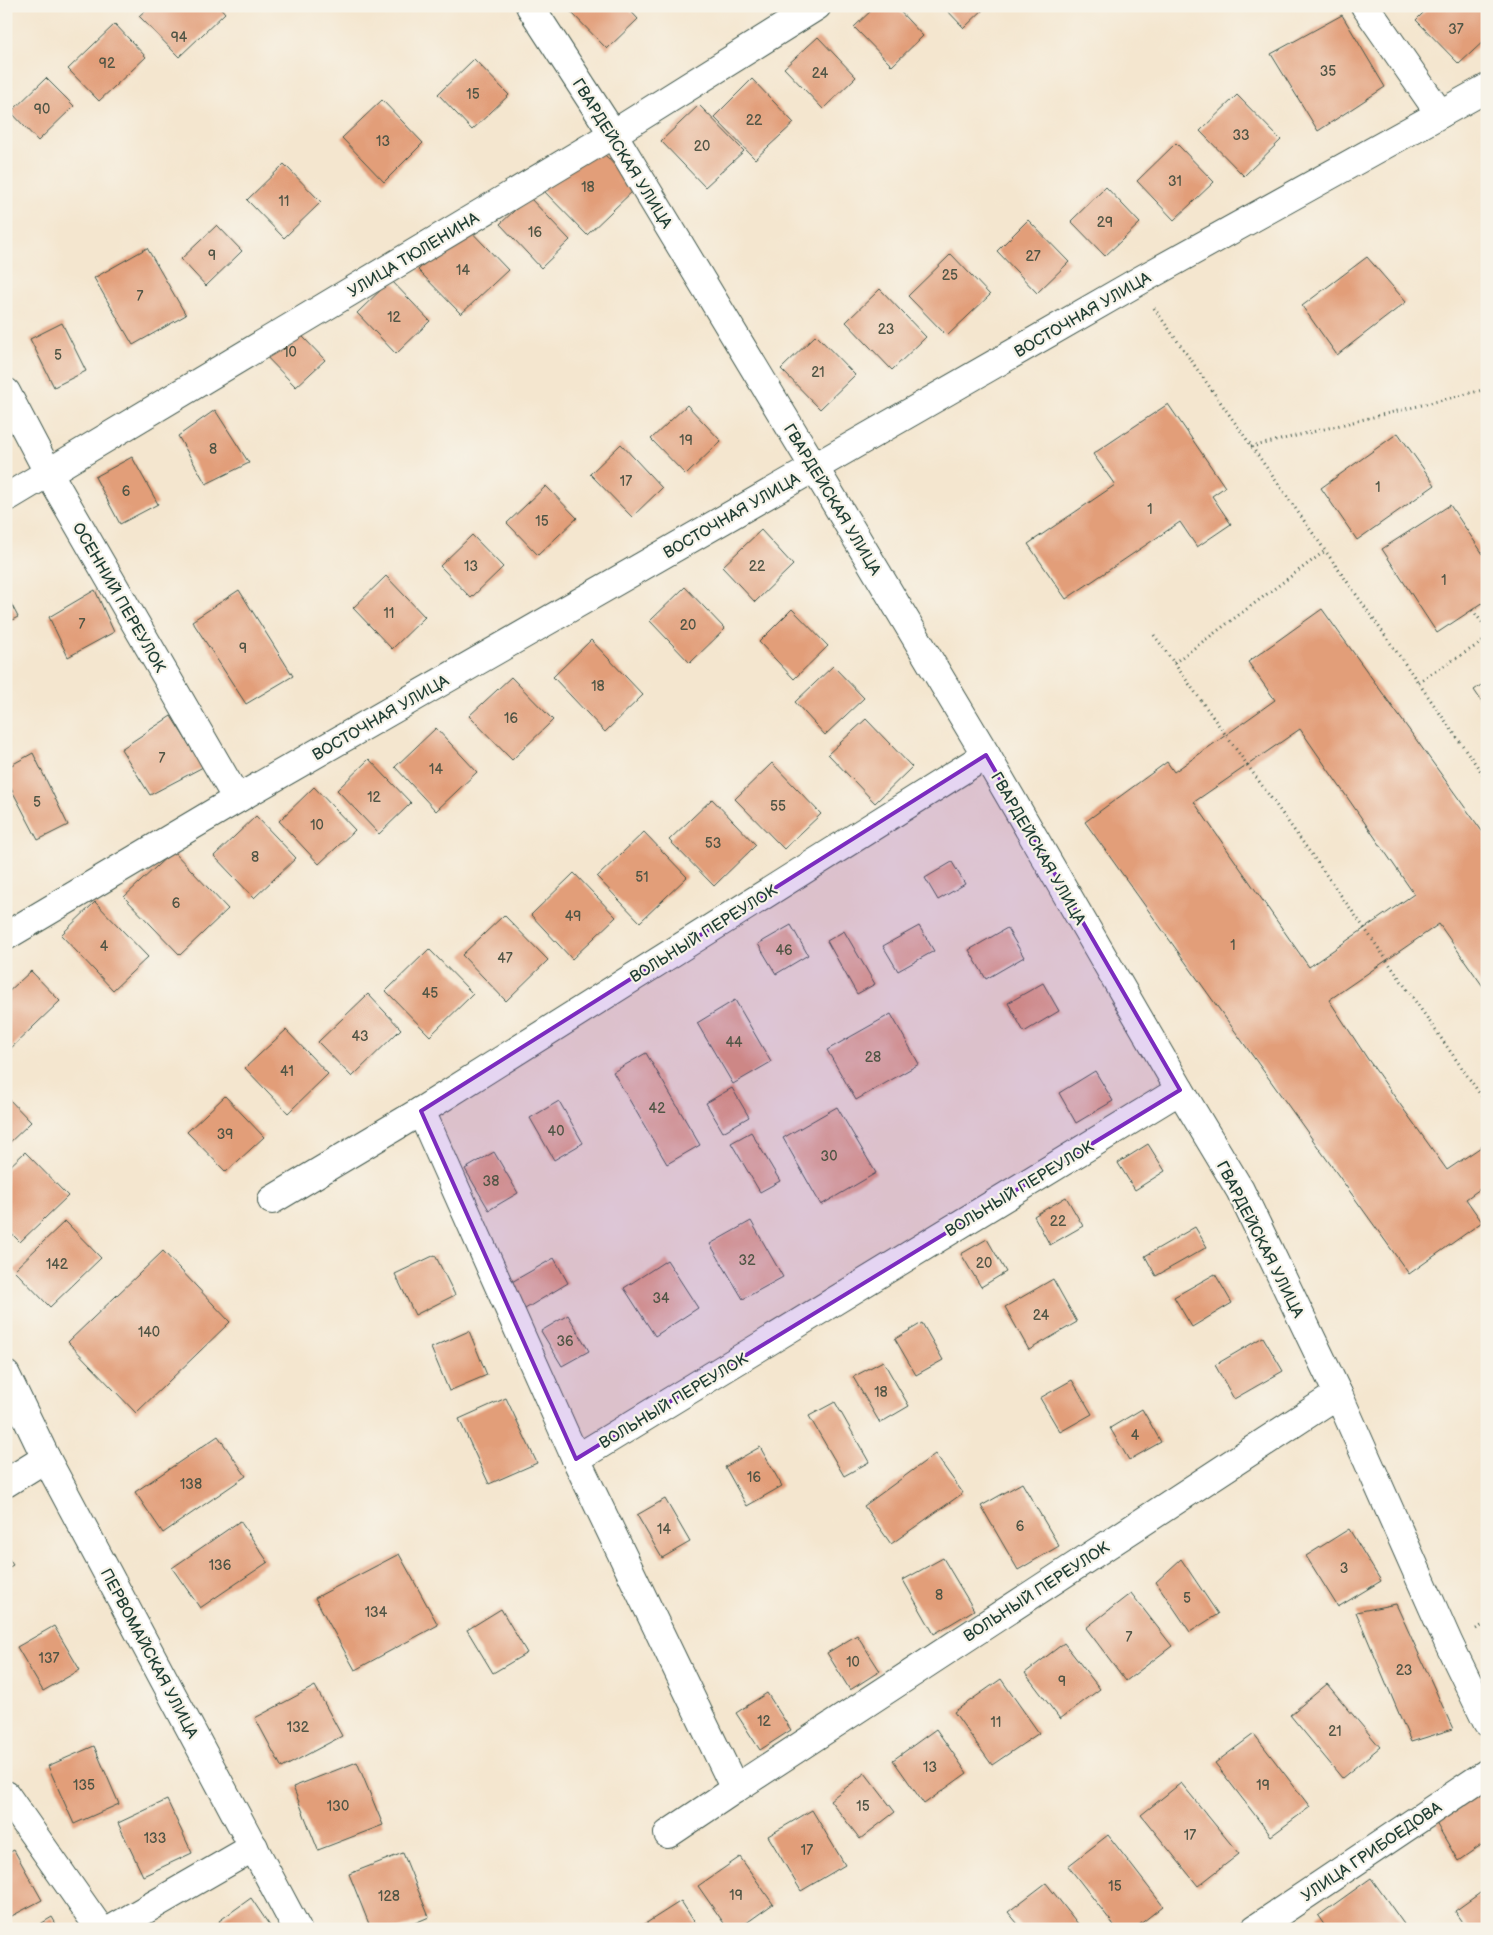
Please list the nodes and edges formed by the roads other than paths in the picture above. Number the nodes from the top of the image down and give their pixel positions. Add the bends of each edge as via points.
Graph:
1 (530, 6) edge
2 (817, 6) edge
3 (1366, 6) edge
4 (1487, 88) edge
5 (1440, 114) junction
6 (613, 134) junction
7 (6, 392) edge
8 (814, 467) junction
9 (48, 472) junction
10 (6, 498) edge
11 (986, 755) junction
12 (237, 799) junction
13 (6, 936) edge
14 (1180, 1090) junction
15 (421, 1111) junction
16 (272, 1200) dead end
17 (6, 1375) edge
18 (1338, 1394) junction
19 (46, 1458) junction
20 (576, 1459) junction
21 (6, 1483) edge
22 (1487, 1722) edge
23 (1487, 1773) edge
24 (735, 1788) junction
25 (6, 1795) edge
26 (668, 1834) dead end
27 (254, 1847) junction
28 (100, 1929) edge
29 (112, 1929) edge
30 (297, 1929) edge
31 (1255, 1929) edge

1 - 6 street, ГВАРДЕЙСКАЯ УЛИЦА
2 - 6 street, УЛИЦА ТЮЛЕНИНА
3 - 5 street
4 - 5 street, ВОСТОЧНАЯ УЛИЦА
5 - 8 street, ВОСТОЧНАЯ УЛИЦА
6 - 8 street, ГВАРДЕЙСКАЯ УЛИЦА
6 - 9 street, УЛИЦА ТЮЛЕНИНА
7 - 9 street, ОСЕННИЙ ПЕРЕУЛОК
8 - 11 street, ГВАРДЕЙСКАЯ УЛИЦА
8 - 12 street, ВОСТОЧНАЯ УЛИЦА
9 - 10 street, УЛИЦА ТЮЛЕНИНА
9 - 12 street, ОСЕННИЙ ПЕРЕУЛОК
11 - 14 street, ГВАРДЕЙСКАЯ УЛИЦА
11 - 15 street, ВОЛЬНЫЙ ПЕРЕУЛОК
12 - 13 street, ВОСТОЧНАЯ УЛИЦА
14 - 18 street, ГВАРДЕЙСКАЯ УЛИЦА via 1240,1190
14 - 20 street, ВОЛЬНЫЙ ПЕРЕУЛОК
15 - 16 street, ВОЛЬНЫЙ ПЕРЕУЛОК
15 - 20 street
17 - 19 street, ПЕРВОМАЙСКАЯ УЛИЦА
18 - 22 street, ГВАРДЕЙСКАЯ УЛИЦА
18 - 24 street, ВОЛЬНЫЙ ПЕРЕУЛОК
19 - 21 street
19 - 27 street, ПЕРВОМАЙСКАЯ УЛИЦА
20 - 24 street
23 - 31 street, УЛИЦА ГРИБОЕДОВА
24 - 26 street, ВОЛЬНЫЙ ПЕРЕУЛОК
25 - 28 street
27 - 29 street
27 - 30 street, ПЕРВОМАЙСКАЯ УЛИЦА

